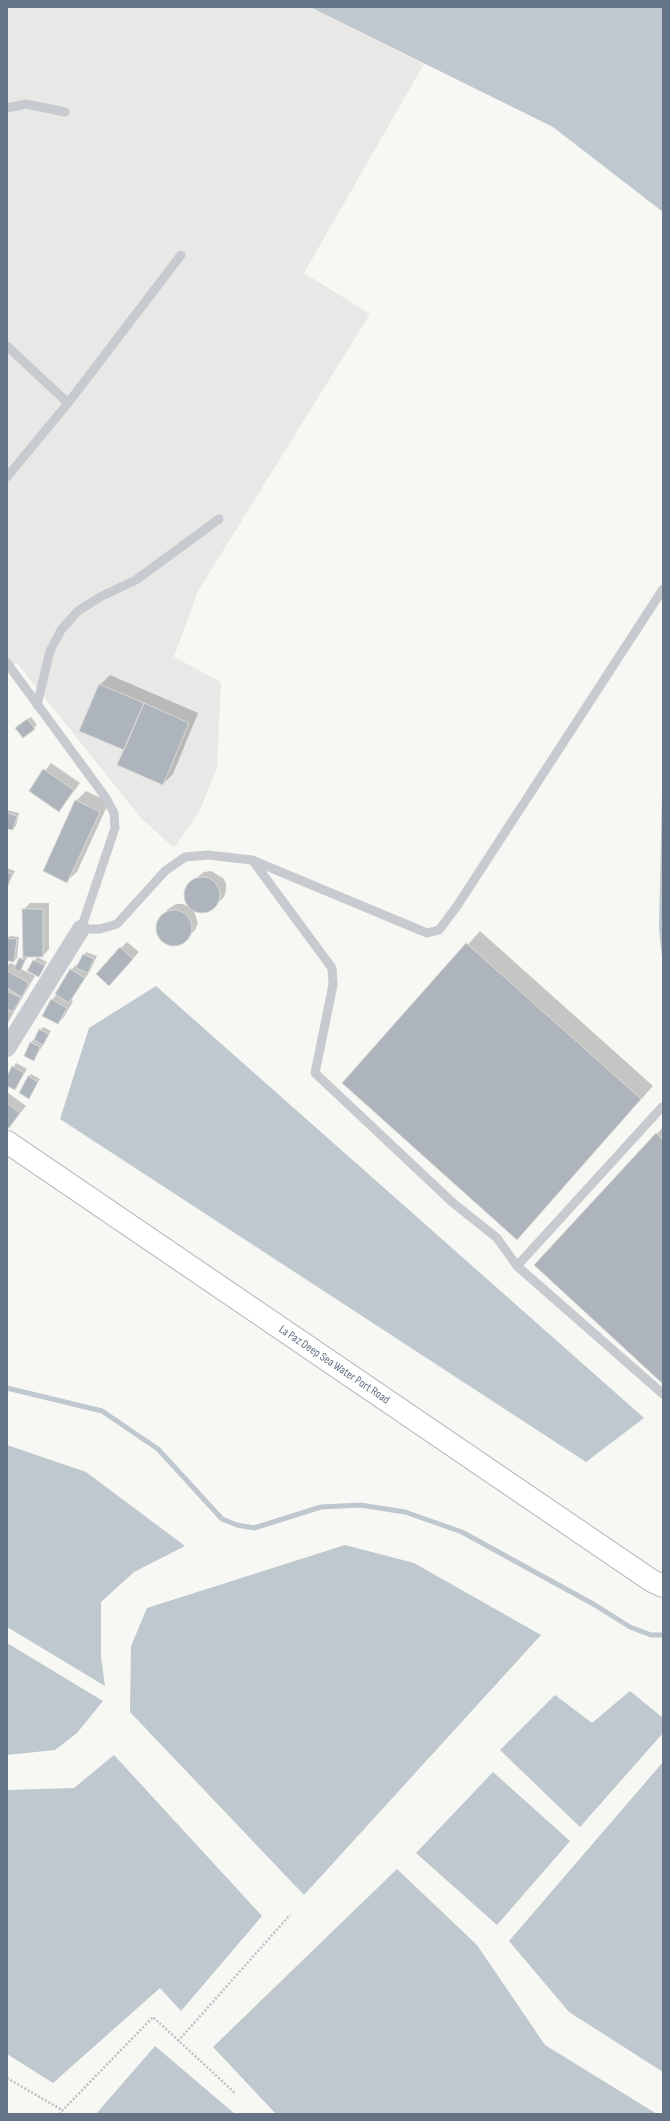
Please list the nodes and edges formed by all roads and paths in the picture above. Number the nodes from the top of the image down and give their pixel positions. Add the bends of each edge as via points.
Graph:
1 (7, 108) edge
2 (65, 112) dead end
3 (181, 255) dead end
4 (7, 346) edge
5 (68, 403) junction
6 (7, 477) edge
7 (219, 519) dead end
8 (663, 589) edge
9 (7, 663) edge
10 (37, 705) junction
11 (252, 860) junction
12 (81, 929) junction
13 (7, 1048) edge
14 (662, 1107) dead end
15 (7, 1142) edge
16 (517, 1266) junction
17 (663, 1394) edge
18 (659, 1580) edge
19 (290, 1915) dead end
20 (178, 2041) junction
21 (7, 2078) edge
22 (236, 2094) dead end
23 (62, 2110) junction
24 (59, 2114) edge

1 - 2 lane via 26,104
3 - 5 lane
4 - 5 lane
5 - 6 lane
7 - 10 lane via 136,580 78,611 61,630 50,651
8 - 11 lane via 439,930 427,933
9 - 10 lane
10 - 12 lane via 106,798 114,813 115,828
11 - 12 lane via 208,855 185,857 166,871 117,924 100,929
11 - 16 lane via 332,968 333,985 314,1073 452,1202 497,1238
12 - 13 street
14 - 16 lane
15 - 18 main road, La Paz Deep Sea Water Port Road
16 - 17 lane
19 - 20 path
20 - 22 path
20 - 23 path via 153,2017
21 - 23 path
23 - 24 path

